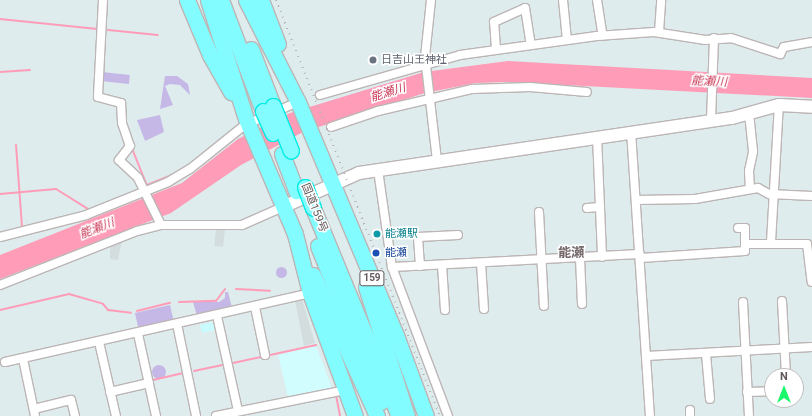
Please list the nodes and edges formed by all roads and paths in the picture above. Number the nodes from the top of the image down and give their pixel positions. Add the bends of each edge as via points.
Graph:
1 (103, 0) edge
2 (187, 0) edge
3 (208, 0) edge
4 (221, 0) edge
5 (232, 0) edge
6 (246, 0) edge
7 (261, 0) edge
8 (430, 0) edge
9 (563, 0) edge
10 (597, 0) edge
11 (661, 0) edge
12 (660, 32) junction
13 (603, 36) junction
14 (714, 38) junction
15 (567, 40) junction
16 (812, 42) edge
17 (531, 45) junction
18 (496, 49) junction
19 (426, 66) junction
20 (587, 92) dead end
21 (320, 95) dead end
22 (430, 98) junction
23 (298, 102) junction
24 (779, 105) junction
25 (812, 107) edge
26 (268, 108) junction
27 (749, 113) junction
28 (711, 120) junction
29 (247, 122) junction
30 (331, 127) dead end
31 (631, 131) junction
32 (597, 136) junction
33 (436, 161) junction
34 (378, 170) junction
35 (750, 189) junction
36 (335, 190) junction
37 (146, 193) junction
38 (776, 193) junction
39 (812, 196) edge
40 (636, 200) junction
41 (285, 206) junction
42 (600, 207) junction
43 (587, 208) dead end
44 (309, 210) junction
45 (539, 212) dead end
46 (160, 224) junction
47 (738, 228) dead end
48 (296, 234) junction
49 (458, 235) dead end
50 (0, 237) edge
51 (771, 242) junction
52 (745, 244) junction
53 (641, 256) junction
54 (602, 257) junction
55 (580, 258) junction
56 (541, 260) junction
57 (481, 263) junction
58 (442, 265) junction
59 (420, 266) junction
60 (392, 267) junction
61 (812, 282) edge
62 (0, 285) edge
63 (310, 293) junction
64 (782, 301) dead end
65 (743, 302) dead end
66 (582, 304) dead end
67 (544, 306) dead end
68 (255, 307) junction
69 (484, 309) dead end
70 (445, 310) dead end
71 (217, 316) junction
72 (177, 324) junction
73 (138, 334) junction
74 (99, 342) junction
75 (812, 348) edge
76 (785, 349) junction
77 (745, 351) junction
78 (706, 354) junction
79 (265, 355) dead end
80 (646, 356) junction
81 (23, 359) junction
82 (5, 362) dead end
83 (786, 368) edge
84 (149, 383) junction
85 (344, 390) junction
86 (764, 391) edge
87 (110, 392) junction
88 (747, 392) junction
89 (710, 399) dead end
90 (238, 411) junction
91 (34, 412) edge
92 (75, 416) edge
93 (116, 416) edge
94 (156, 416) edge
95 (196, 416) edge
96 (216, 416) edge
97 (355, 416) edge
98 (377, 416) edge
99 (387, 416) edge
100 (398, 416) edge
101 (407, 416) edge
102 (426, 416) edge
103 (448, 416) edge
104 (650, 416) edge
105 (749, 416) edge

1 - 37 street via 98,97 121,103 122,123 130,146 119,160
2 - 29 highway via 210,55
3 - 29 highway
4 - 26 highway, 国道159号 / 159
5 - 26 highway, 国道159号 / 159
6 - 23 highway, 159
7 - 23 highway, 159
8 - 19 street via 425,39
9 - 15 street
10 - 13 street
11 - 12 street
12 - 13 street
12 - 14 street
13 - 15 street
14 - 16 street via 731,38 780,54 784,47
14 - 28 street
15 - 17 street
17 - 18 street
17 - 18 street via 525,8 494,22
18 - 19 street
19 - 21 street
19 - 22 street
20 - 22 street via 499,86
22 - 30 street
22 - 33 street
23 - 29 street
23 - 36 highway, 159
24 - 25 street
24 - 27 street
24 - 38 street
26 - 44 highway, 国道159号 / 159, bridge
27 - 28 street
27 - 35 street via 753,152
28 - 31 street
29 - 37 street via 190,169
29 - 41 highway
31 - 32 street
31 - 40 street
32 - 33 street
32 - 42 street
33 - 34 street
34 - 36 street
34 - 60 street
35 - 38 street
35 - 40 street via 695,199
36 - 41 street
36 - 101 highway, 159 via 344,228 385,340
36 - 102 highway, 159 via 407,376
37 - 46 street
37 - 50 street via 86,215
38 - 39 street
38 - 51 street
40 - 53 street
41 - 46 street via 242,226
41 - 48 highway
42 - 43 street
42 - 54 street
44 - 99 highway, 国道159号 / 159
44 - 100 highway, 国道159号 / 159
45 - 56 street
46 - 62 street
47 - 52 street via 745,228
48 - 63 highway
48 - 98 highway
49 - 59 street via 418,237
51 - 52 street
51 - 61 street via 806,244
52 - 53 street via 745,251
53 - 54 street
53 - 80 street
54 - 55 street
55 - 56 street
55 - 66 street
56 - 57 street
56 - 67 street
57 - 58 street
57 - 69 street
58 - 59 street
58 - 70 street
59 - 60 street
60 - 103 street
63 - 68 street
63 - 85 highway
64 - 76 street
65 - 77 street
68 - 71 street
68 - 79 street
71 - 72 street
71 - 90 street
72 - 73 street
72 - 95 street
73 - 74 street
73 - 84 street
74 - 81 street
74 - 87 street
75 - 76 street
76 - 77 street
76 - 83 street
77 - 78 street
77 - 88 street
78 - 80 street
78 - 89 street
80 - 104 street
81 - 82 street
81 - 91 street
84 - 87 street
84 - 94 street
85 - 90 street
85 - 97 highway
86 - 88 street
87 - 93 street
88 - 105 street
90 - 96 street
91 - 92 street via 71,400

